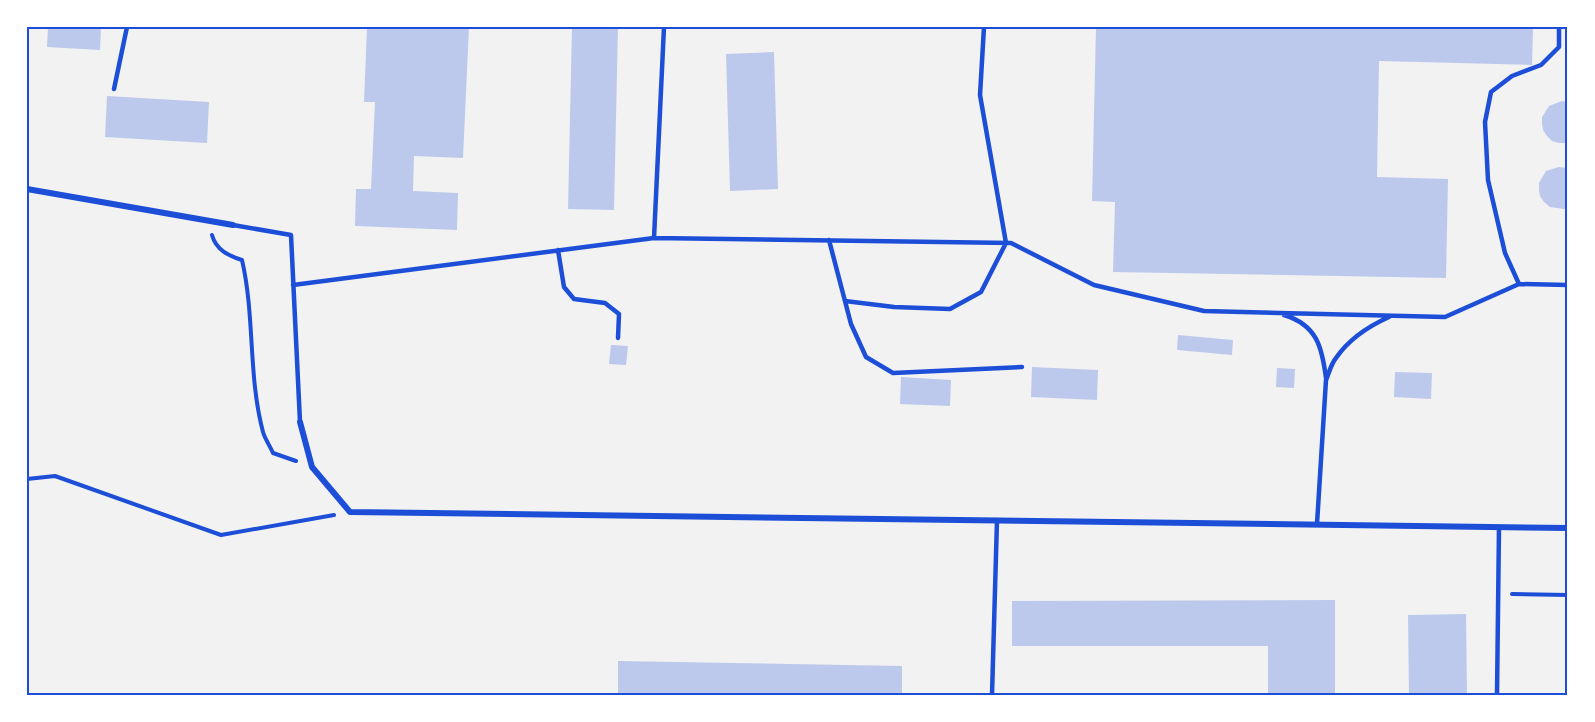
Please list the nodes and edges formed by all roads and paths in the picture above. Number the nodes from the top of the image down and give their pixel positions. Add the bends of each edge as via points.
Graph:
1 (127, 27) edge
2 (664, 27) edge
3 (984, 27) edge
4 (1559, 27) edge
5 (114, 89) dead end
6 (27, 189) edge
7 (207, 220) junction
8 (233, 225) joint
9 (654, 238) junction
10 (829, 240) junction
11 (1006, 243) junction
12 (558, 250) junction
13 (1519, 284) junction
14 (293, 285) junction
15 (1568, 285) edge
16 (845, 301) junction
17 (1278, 312) junction
18 (1393, 315) junction
19 (618, 338) dead end
20 (1022, 367) dead end
21 (1326, 380) junction
22 (300, 422) joint
23 (312, 468) junction
24 (27, 479) edge
25 (350, 512) junction
26 (997, 520) junction
27 (1317, 524) junction
28 (1499, 527) junction
29 (1568, 528) edge
30 (1498, 594) junction
31 (1568, 595) edge
32 (993, 695) edge
33 (1497, 695) edge

1 - 5 lane
2 - 9 lane
3 - 11 lane via 980,95
4 - 13 lane via 1559,47 1541,64 1512,76 1491,92 1485,122 1488,180 1505,253
6 - 7 street
7 - 8 street
7 - 23 path via 214,242 227,255 242,260 264,434 273,453
8 - 14 lane via 291,235
9 - 10 lane
9 - 12 lane
10 - 11 lane
10 - 16 lane
11 - 16 lane via 981,292 950,309
11 - 17 lane via 1094,285 1204,311
12 - 14 lane
12 - 19 lane via 564,287 574,299 605,303 619,314
13 - 15 lane
13 - 18 lane via 1445,317
14 - 22 lane
16 - 20 lane via 866,357 893,373
17 - 18 lane
17 - 21 lane via 1307,326 1316,336
18 - 21 lane via 1373,324 1343,348
21 - 27 lane
22 - 23 street
23 - 25 street
24 - 25 path via 55,476 221,535
25 - 26 street
26 - 27 street
26 - 32 lane
27 - 28 street
28 - 29 street
28 - 30 lane
30 - 31 path
30 - 33 lane

